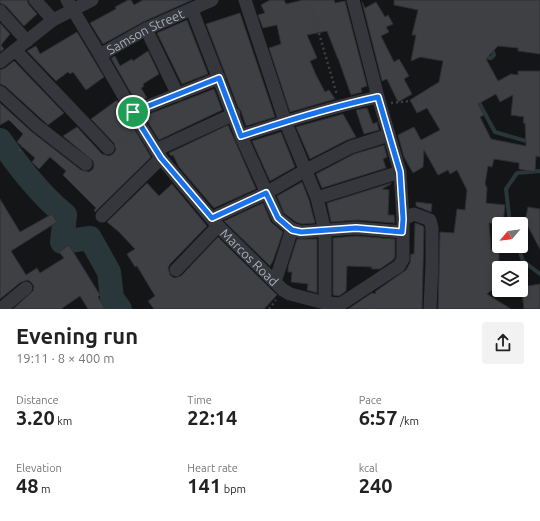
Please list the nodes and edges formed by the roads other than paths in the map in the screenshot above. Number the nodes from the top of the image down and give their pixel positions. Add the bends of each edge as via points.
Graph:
1 (35, 0) edge
2 (92, 0) edge
3 (212, 0) edge
4 (245, 0) edge
5 (353, 0) edge
6 (70, 5) edge
7 (192, 10) junction
8 (0, 11) edge
9 (53, 20) junction
10 (146, 29) junction
11 (27, 42) junction
12 (15, 50) junction
13 (100, 55) junction
14 (0, 62) edge
15 (219, 78) junction
16 (0, 92) edge
17 (178, 95) junction
18 (379, 100) junction
19 (133, 112) junction
20 (234, 114) junction
21 (285, 121) junction
22 (389, 135) junction
23 (241, 136) junction
24 (108, 148) dead end
25 (158, 154) junction
26 (86, 164) dead end
27 (306, 170) junction
28 (400, 172) junction
29 (266, 193) junction
30 (317, 198) junction
31 (102, 216) dead end
32 (215, 222) junction
33 (403, 226) junction
34 (292, 230) junction
35 (325, 231) junction
36 (176, 270) dead end
37 (275, 282) junction
38 (26, 288) dead end
39 (325, 304) junction
40 (1, 309) edge
41 (430, 309) edge

1 - 9 street
2 - 6 street
3 - 7 street, Samson Street
4 - 21 street
5 - 18 street
6 - 9 street
6 - 13 street, Marcos Road
7 - 10 street, Samson Street
7 - 15 street
8 - 11 street
9 - 11 street
10 - 13 street, Samson Street
10 - 17 street
11 - 12 street
12 - 14 street
12 - 24 street
13 - 19 street, Marcos Road
15 - 17 street
15 - 20 street
16 - 26 street via 37,126
17 - 19 street
18 - 21 street via 340,105
18 - 22 street
19 - 25 street, Marcos Road
20 - 23 street
20 - 25 street
21 - 23 street
21 - 27 street
22 - 27 street via 352,147
22 - 28 street
23 - 29 street
25 - 31 street
25 - 32 street, Marcos Road
27 - 29 street
27 - 30 street
28 - 30 street
28 - 33 street
29 - 32 street
29 - 34 street via 278,218
30 - 35 street
32 - 36 street
32 - 37 street, Marcos Road
33 - 35 street
33 - 39 street, Marcos Road via 401,264 341,304
33 - 41 street via 414,214 430,220
34 - 35 street
34 - 37 street
35 - 39 street
37 - 39 street, Marcos Road via 290,294
38 - 40 street

